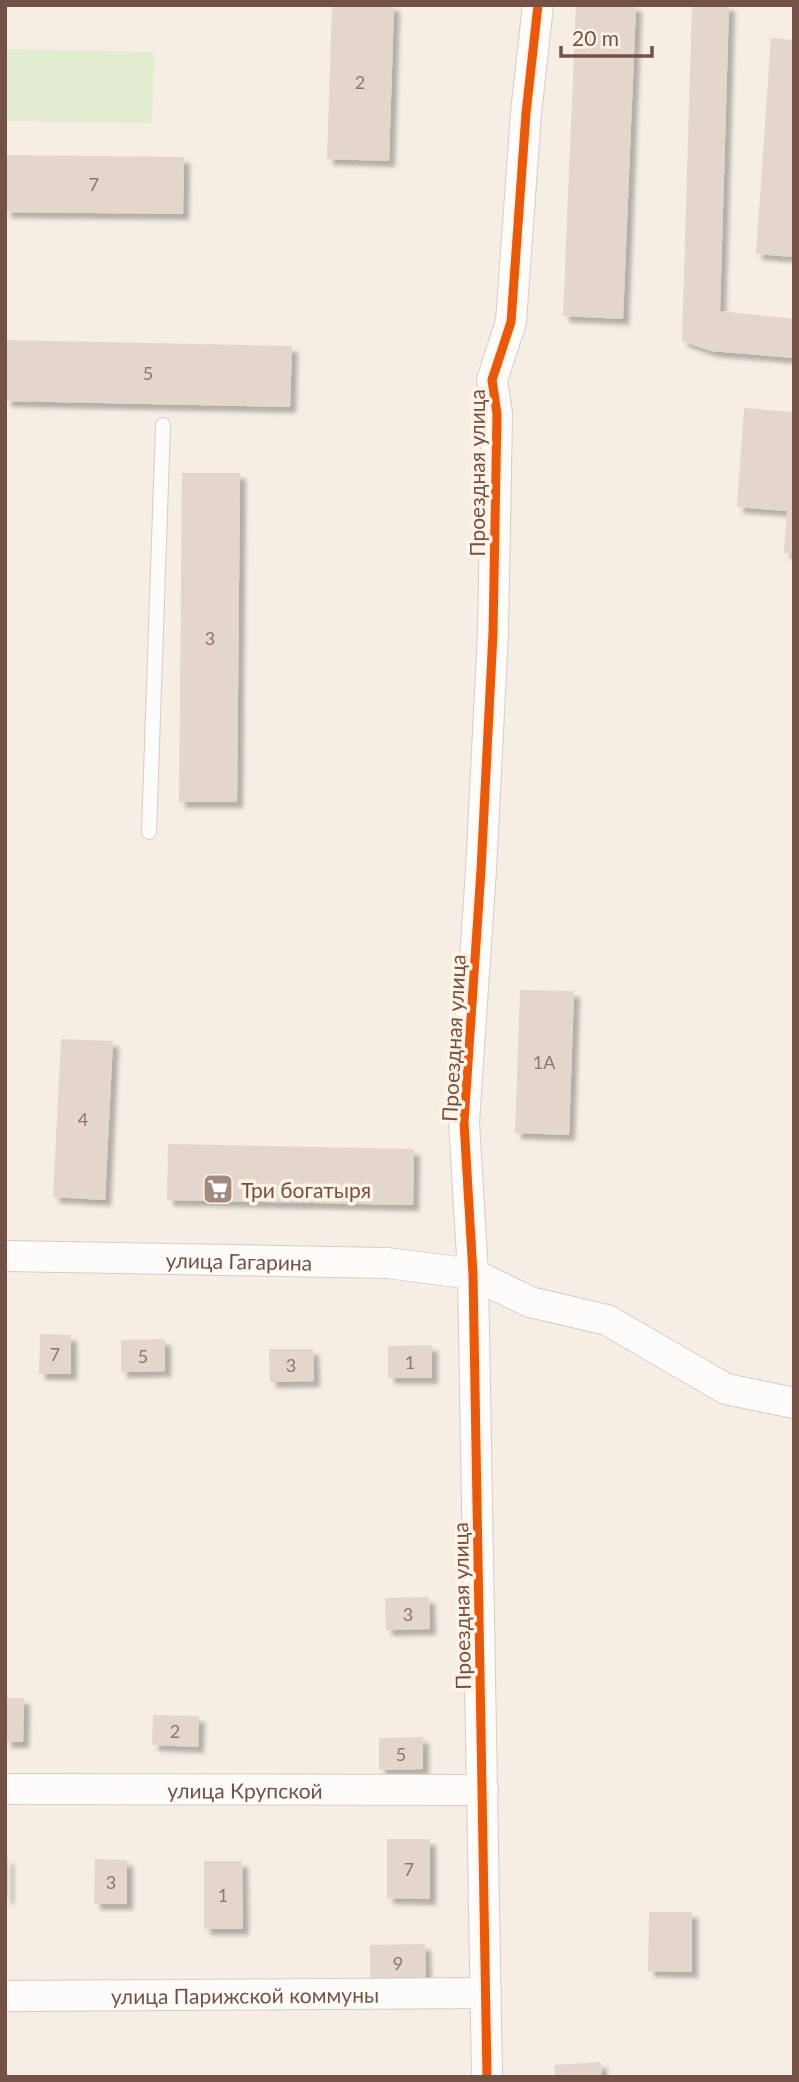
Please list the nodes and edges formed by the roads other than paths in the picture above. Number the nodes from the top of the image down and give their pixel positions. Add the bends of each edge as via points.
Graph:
1 (538, 5) edge
2 (163, 425) dead end
3 (149, 832) dead end
4 (5, 1256) edge
5 (472, 1274) junction
6 (794, 1403) edge
7 (5, 1788) edge
8 (483, 1790) junction
9 (486, 1993) junction
10 (5, 1996) edge
11 (487, 2077) edge

1 - 5 street, Проездная улица via 511,322 492,380 497,414 492,633 464,1122
2 - 3 lane
4 - 5 street, улица Гагарина via 387,1263
5 - 6 street, улица Гагарина via 530,1302 607,1320 726,1389
5 - 8 street, Проездная улица
7 - 8 street, улица Крупской
8 - 9 street, Проездная улица
9 - 10 street, улица Парижской коммуны
9 - 11 street, Проездная улица

